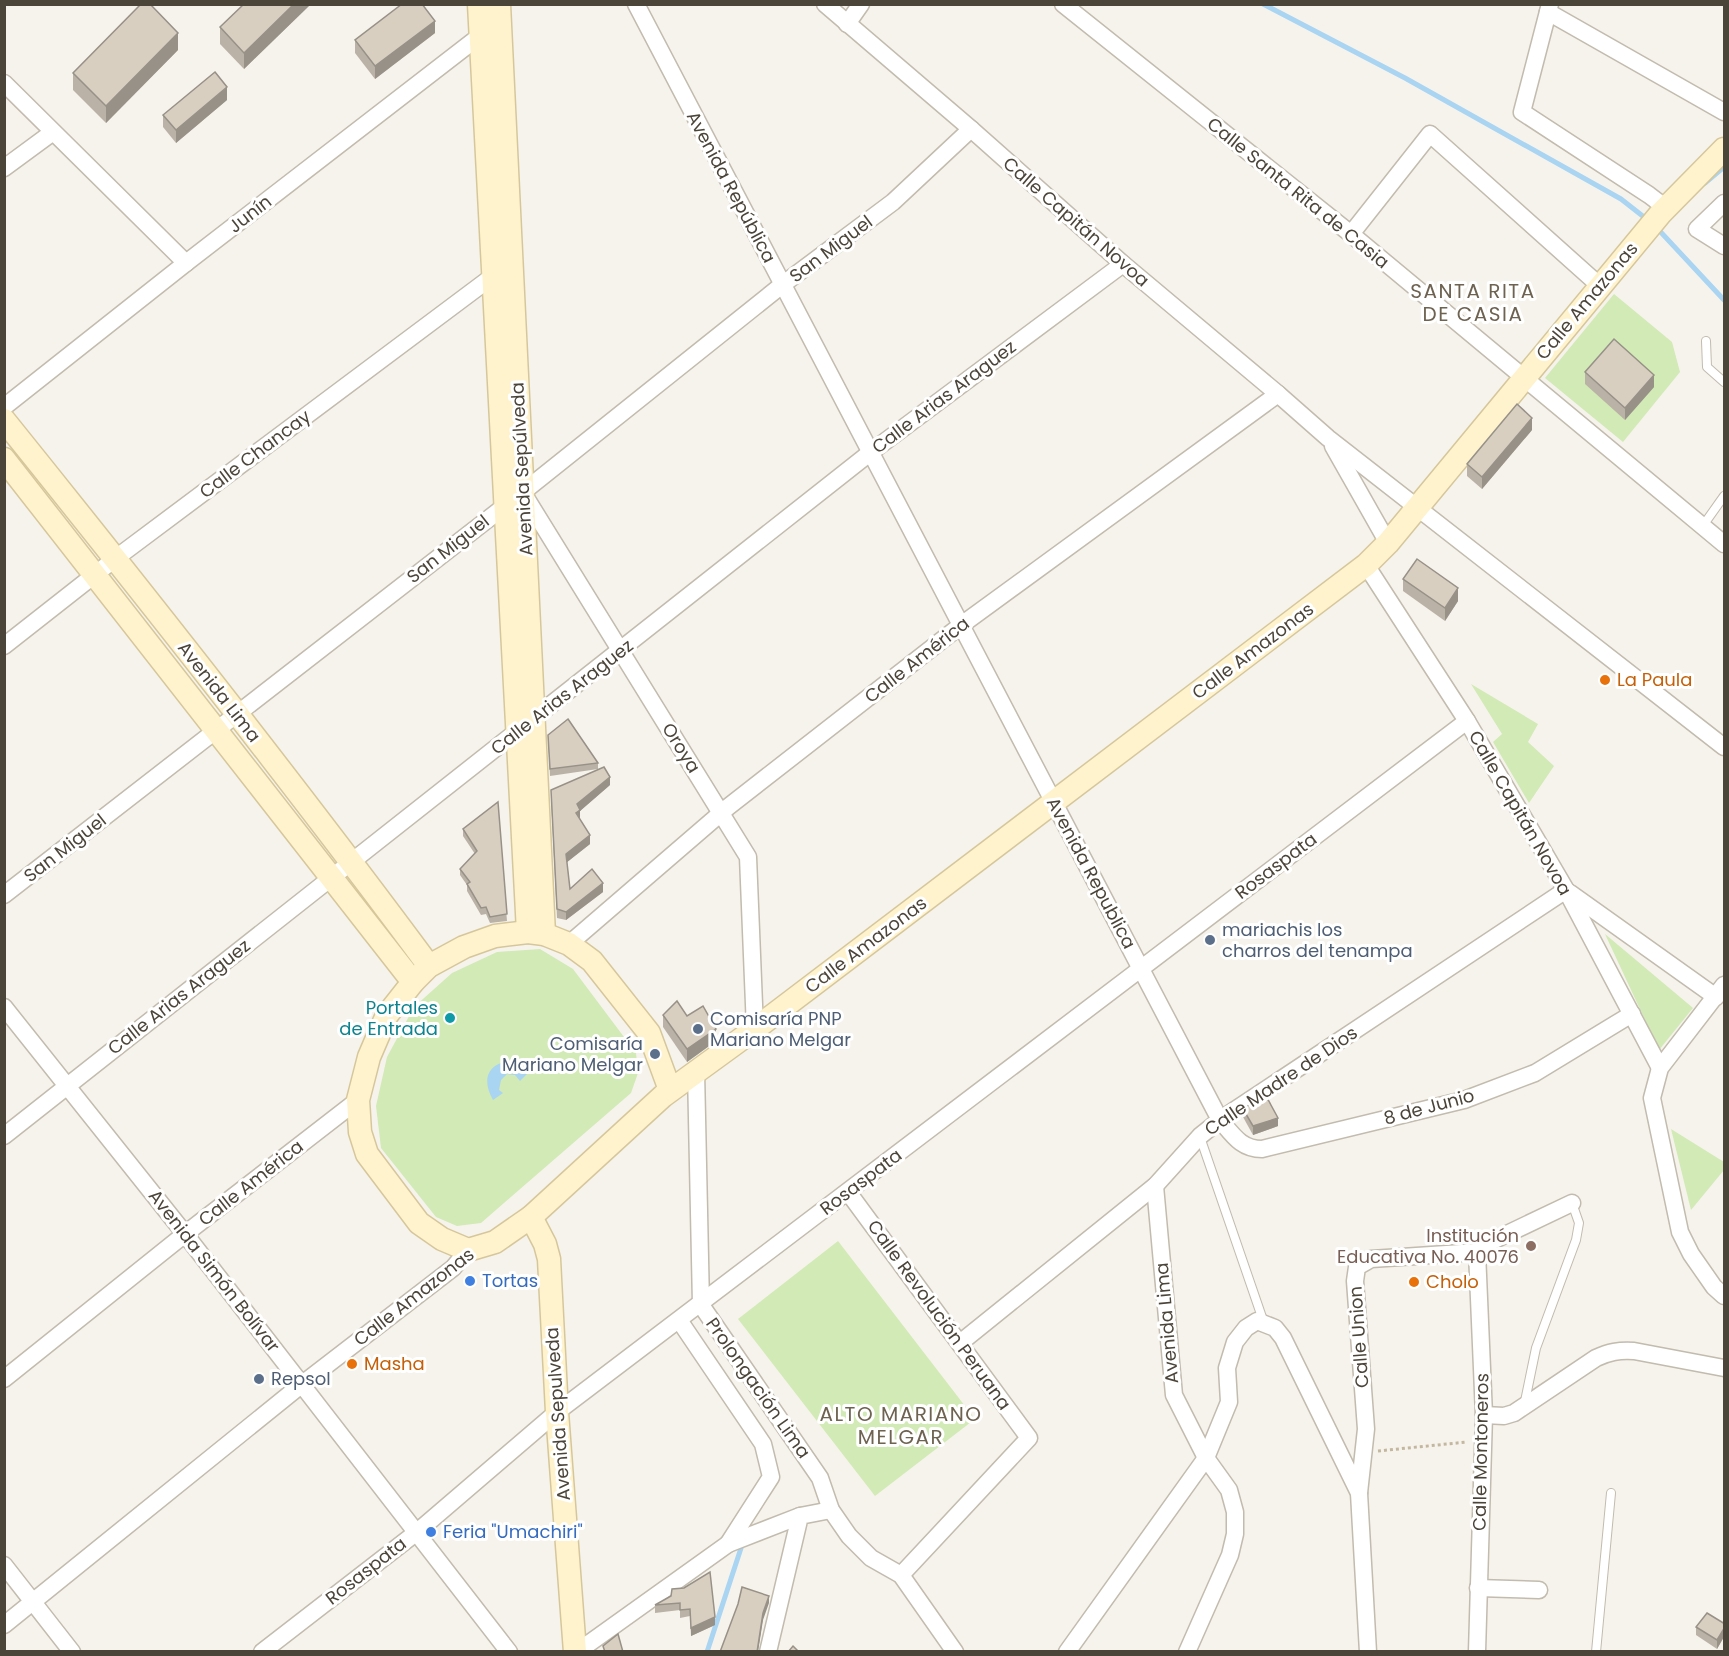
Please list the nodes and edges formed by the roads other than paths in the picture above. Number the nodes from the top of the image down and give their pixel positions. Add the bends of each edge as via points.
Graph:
1 (479, 4) edge
2 (499, 4) edge
3 (636, 4) edge
4 (825, 4) edge
5 (861, 4) edge
6 (1064, 4) edge
7 (1549, 8) edge
8 (847, 24) junction
9 (491, 35) junction
10 (4, 83) edge
11 (1725, 112) edge
12 (971, 129) junction
13 (52, 132) junction
14 (1725, 149) edge
15 (4, 168) edge
16 (1725, 202) edge
17 (1658, 217) junction
18 (1351, 234) junction
19 (1725, 246) edge
20 (186, 263) junction
21 (1122, 264) junction
22 (503, 275) junction
23 (782, 285) junction
24 (1600, 285) junction
25 (1706, 341) dead end
26 (1524, 378) junction
27 (1725, 382) edge
28 (1278, 394) junction
29 (4, 407) edge
30 (4, 420) edge
31 (1328, 438) junction
32 (871, 452) junction
33 (4, 459) edge
34 (1725, 496) edge
35 (514, 498) junction
36 (1417, 507) junction
37 (1702, 527) junction
38 (1388, 543) junction
39 (1725, 544) edge
40 (116, 558) junction
41 (1366, 566) junction
42 (95, 574) junction
43 (960, 626) junction
44 (4, 646) edge
45 (621, 651) junction
46 (237, 715) junction
47 (1467, 721) junction
48 (525, 726) junction
49 (216, 730) junction
50 (1725, 747) edge
51 (1054, 802) junction
52 (721, 812) junction
53 (351, 861) junction
54 (332, 876) junction
55 (1566, 890) junction
56 (4, 895) edge
57 (536, 933) junction
58 (569, 944) junction
59 (429, 966) junction
60 (1141, 968) junction
61 (413, 982) junction
62 (1720, 991) edge
63 (4, 1007) edge
64 (1632, 1014) junction
65 (755, 1029) junction
66 (1660, 1068) junction
67 (696, 1071) junction
68 (67, 1085) junction
69 (670, 1090) junction
70 (358, 1100) junction
71 (1220, 1120) junction
72 (4, 1136) edge
73 (1200, 1136) junction
74 (1155, 1186) junction
75 (848, 1192) junction
76 (1572, 1203) joint
77 (531, 1217) junction
78 (185, 1234) junction
79 (468, 1250) junction
80 (1477, 1252) junction
81 (1725, 1296) edge
82 (700, 1305) junction
83 (679, 1320) junction
84 (1264, 1323) junction
85 (960, 1343) junction
86 (1725, 1368) edge
87 (4, 1379) edge
88 (301, 1385) junction
89 (1524, 1407) junction
90 (557, 1412) junction
91 (1484, 1415) junction
92 (1206, 1458) junction
93 (1611, 1493) dead end
94 (1359, 1494) junction
95 (831, 1510) junction
96 (800, 1516) junction
97 (417, 1532) junction
98 (728, 1544) junction
99 (4, 1565) edge
100 (901, 1575) junction
101 (1478, 1588) junction
102 (1539, 1590) dead end
103 (33, 1603) junction
104 (4, 1625) edge
105 (1371, 1650) edge
106 (72, 1652) edge
107 (262, 1652) edge
108 (509, 1652) edge
109 (576, 1652) edge
110 (768, 1652) edge
111 (955, 1652) edge
112 (1067, 1652) edge
113 (1187, 1652) edge
114 (1477, 1652) edge
115 (1596, 1652) edge

1 - 9 street, Avenida Sepúlveda
2 - 9 street, Avenida Sepúlveda
3 - 23 street, Avenida República
4 - 8 street, Calle Capitán Novoa
5 - 8 street
6 - 18 street, Calle Santa Rita de Casia
7 - 11 street
7 - 17 street via 1522,112 1649,195
8 - 12 street, Calle Capitán Novoa
9 - 20 street, Junín
9 - 22 street, Avenida Sepúlveda
10 - 13 street
12 - 21 street, Calle Capitán Novoa
12 - 23 street, San Miguel via 893,202
13 - 15 street
13 - 20 street
14 - 17 street, Calle Amazonas
16 - 19 street via 1697,229
17 - 24 street, Calle Amazonas
18 - 24 street via 1430,134
18 - 26 street, Calle Santa Rita de Casia
20 - 29 street, Junín
21 - 28 street, Calle Capitán Novoa
21 - 32 street, Calle Arias Araguez
22 - 35 street, Avenida Sepúlveda
22 - 40 street, Calle Chancay
23 - 32 street, Avenida República
23 - 35 street, San Miguel
24 - 26 street, Calle Amazonas
25 - 27 lane via 1707,367
26 - 36 street, Calle Amazonas
26 - 37 street, Calle Santa Rita de Casia
28 - 31 street, Calle Capitán Novoa
28 - 43 street, Calle América
30 - 40 street, Avenida Lima
31 - 36 street, Calle Capitán Novoa
31 - 38 street, Calle Capitán Novoa
32 - 43 street, Avenida República
32 - 45 street, Calle Arias Araguez
33 - 42 street, Avenida Lima
34 - 37 lane
35 - 45 street, Oroya
35 - 46 street, San Miguel
35 - 48 street, Avenida Sepúlveda
36 - 38 street, Calle Amazonas
36 - 50 street, Calle Capitán Novoa
37 - 39 street, Calle Santa Rita de Casia
38 - 41 street, Calle Amazonas
40 - 42 street, Calle Chancay
40 - 46 street, Avenida Lima
41 - 47 street, Calle Capitán Novoa
41 - 51 street, Calle Amazonas
42 - 44 street, Calle Chancay
42 - 49 street, Avenida Lima
43 - 51 street, Avenida Republica
43 - 52 street, Calle América
45 - 48 street, Calle Arias Araguez
45 - 52 street, Oroya
46 - 49 street, San Miguel
46 - 53 street, Avenida Lima
47 - 55 street, Calle Capitán Novoa
47 - 60 street, Rosaspata
48 - 53 street, Calle Arias Araguez
48 - 57 street, Avenida Sepúlveda
49 - 54 street, Avenida Lima
49 - 56 street, San Miguel
51 - 60 street, Avenida Republica
51 - 65 street, Calle Amazonas
52 - 58 street, Calle América
52 - 65 street, Oroya via 748,857
53 - 54 street, Calle Arias Araguez
53 - 59 street, Avenida Lima
54 - 61 street, Avenida Lima
54 - 68 street, Calle Arias Araguez
55 - 62 street
55 - 64 street, Calle Capitán Novoa
55 - 71 street, Calle Madre de Dios
57 - 58 street
57 - 59 street via 495,936
58 - 69 street via 592,961 649,1033
59 - 61 street
60 - 71 street, Avenida Republica
60 - 75 street, Rosaspata
61 - 70 street via 387,1015 369,1057
62 - 66 street
63 - 68 street, Avenida Simón Bolívar
64 - 66 street, Calle Capitán Novoa
64 - 71 street, 8 de Junio via 1535,1073 1464,1100 1262,1149 1245,1147
65 - 67 street, Calle Amazonas
66 - 81 street via 1652,1098 1680,1232 1697,1263
67 - 69 street, Calle Amazonas
67 - 82 street, Prolongación Lima
68 - 72 street, Calle Arias Araguez
68 - 78 street, Avenida Simón Bolívar
69 - 77 street, Calle Amazonas
70 - 78 street, Calle América
70 - 79 street via 360,1132 367,1154 418,1223
71 - 73 street, Calle Madre de Dios
73 - 74 street, Calle Madre de Dios
73 - 84 lane
74 - 85 street, Calle Madre de Dios
74 - 92 street, Avenida Lima via 1174,1395
75 - 82 street, Rosaspata
75 - 85 street, Calle Revolución Peruana
76 - 80 street
76 - 89 lane via 1579,1223 1576,1240 1536,1348
77 - 79 street, Calle Amazonas via 495,1242
77 - 90 street, Avenida Sepulveda via 549,1259
78 - 87 street, Calle América
78 - 88 street, Avenida Simón Bolívar
79 - 88 street, Calle Amazonas via 453,1268
80 - 91 street, Calle Montoneros
80 - 94 street, Calle Union via 1371,1259 1357,1267 1354,1281 1366,1429
82 - 83 street, Rosaspata
82 - 95 street, Prolongación Lima via 820,1478
83 - 90 street, Rosaspata
83 - 98 street via 763,1444 771,1478
84 - 92 street via 1257,1321 1246,1328 1235,1342 1227,1368 1229,1402
84 - 94 street via 1283,1338
85 - 100 street, Calle Revolución Peruana via 1029,1438
86 - 89 street via 1634,1351 1614,1351 1596,1358
88 - 97 street, Avenida Simón Bolívar
88 - 103 street, Calle Amazonas
89 - 91 street via 1504,1416
90 - 97 street, Rosaspata
90 - 109 street, Avenida Sepulveda
91 - 101 street, Calle Montoneros
92 - 112 street
92 - 113 street, Avenida Lima via 1229,1490 1235,1534 1230,1555
93 - 115 lane
94 - 105 street
95 - 96 street
95 - 100 street, Prolongación Lima via 871,1558
96 - 98 street
96 - 110 street
97 - 107 street, Rosaspata
97 - 108 street, Avenida Simón Bolívar
98 - 109 street
99 - 103 street
100 - 111 street, Prolongación Lima
101 - 102 street
101 - 114 street, Calle Montoneros
103 - 104 street, Calle Amazonas
103 - 106 street

